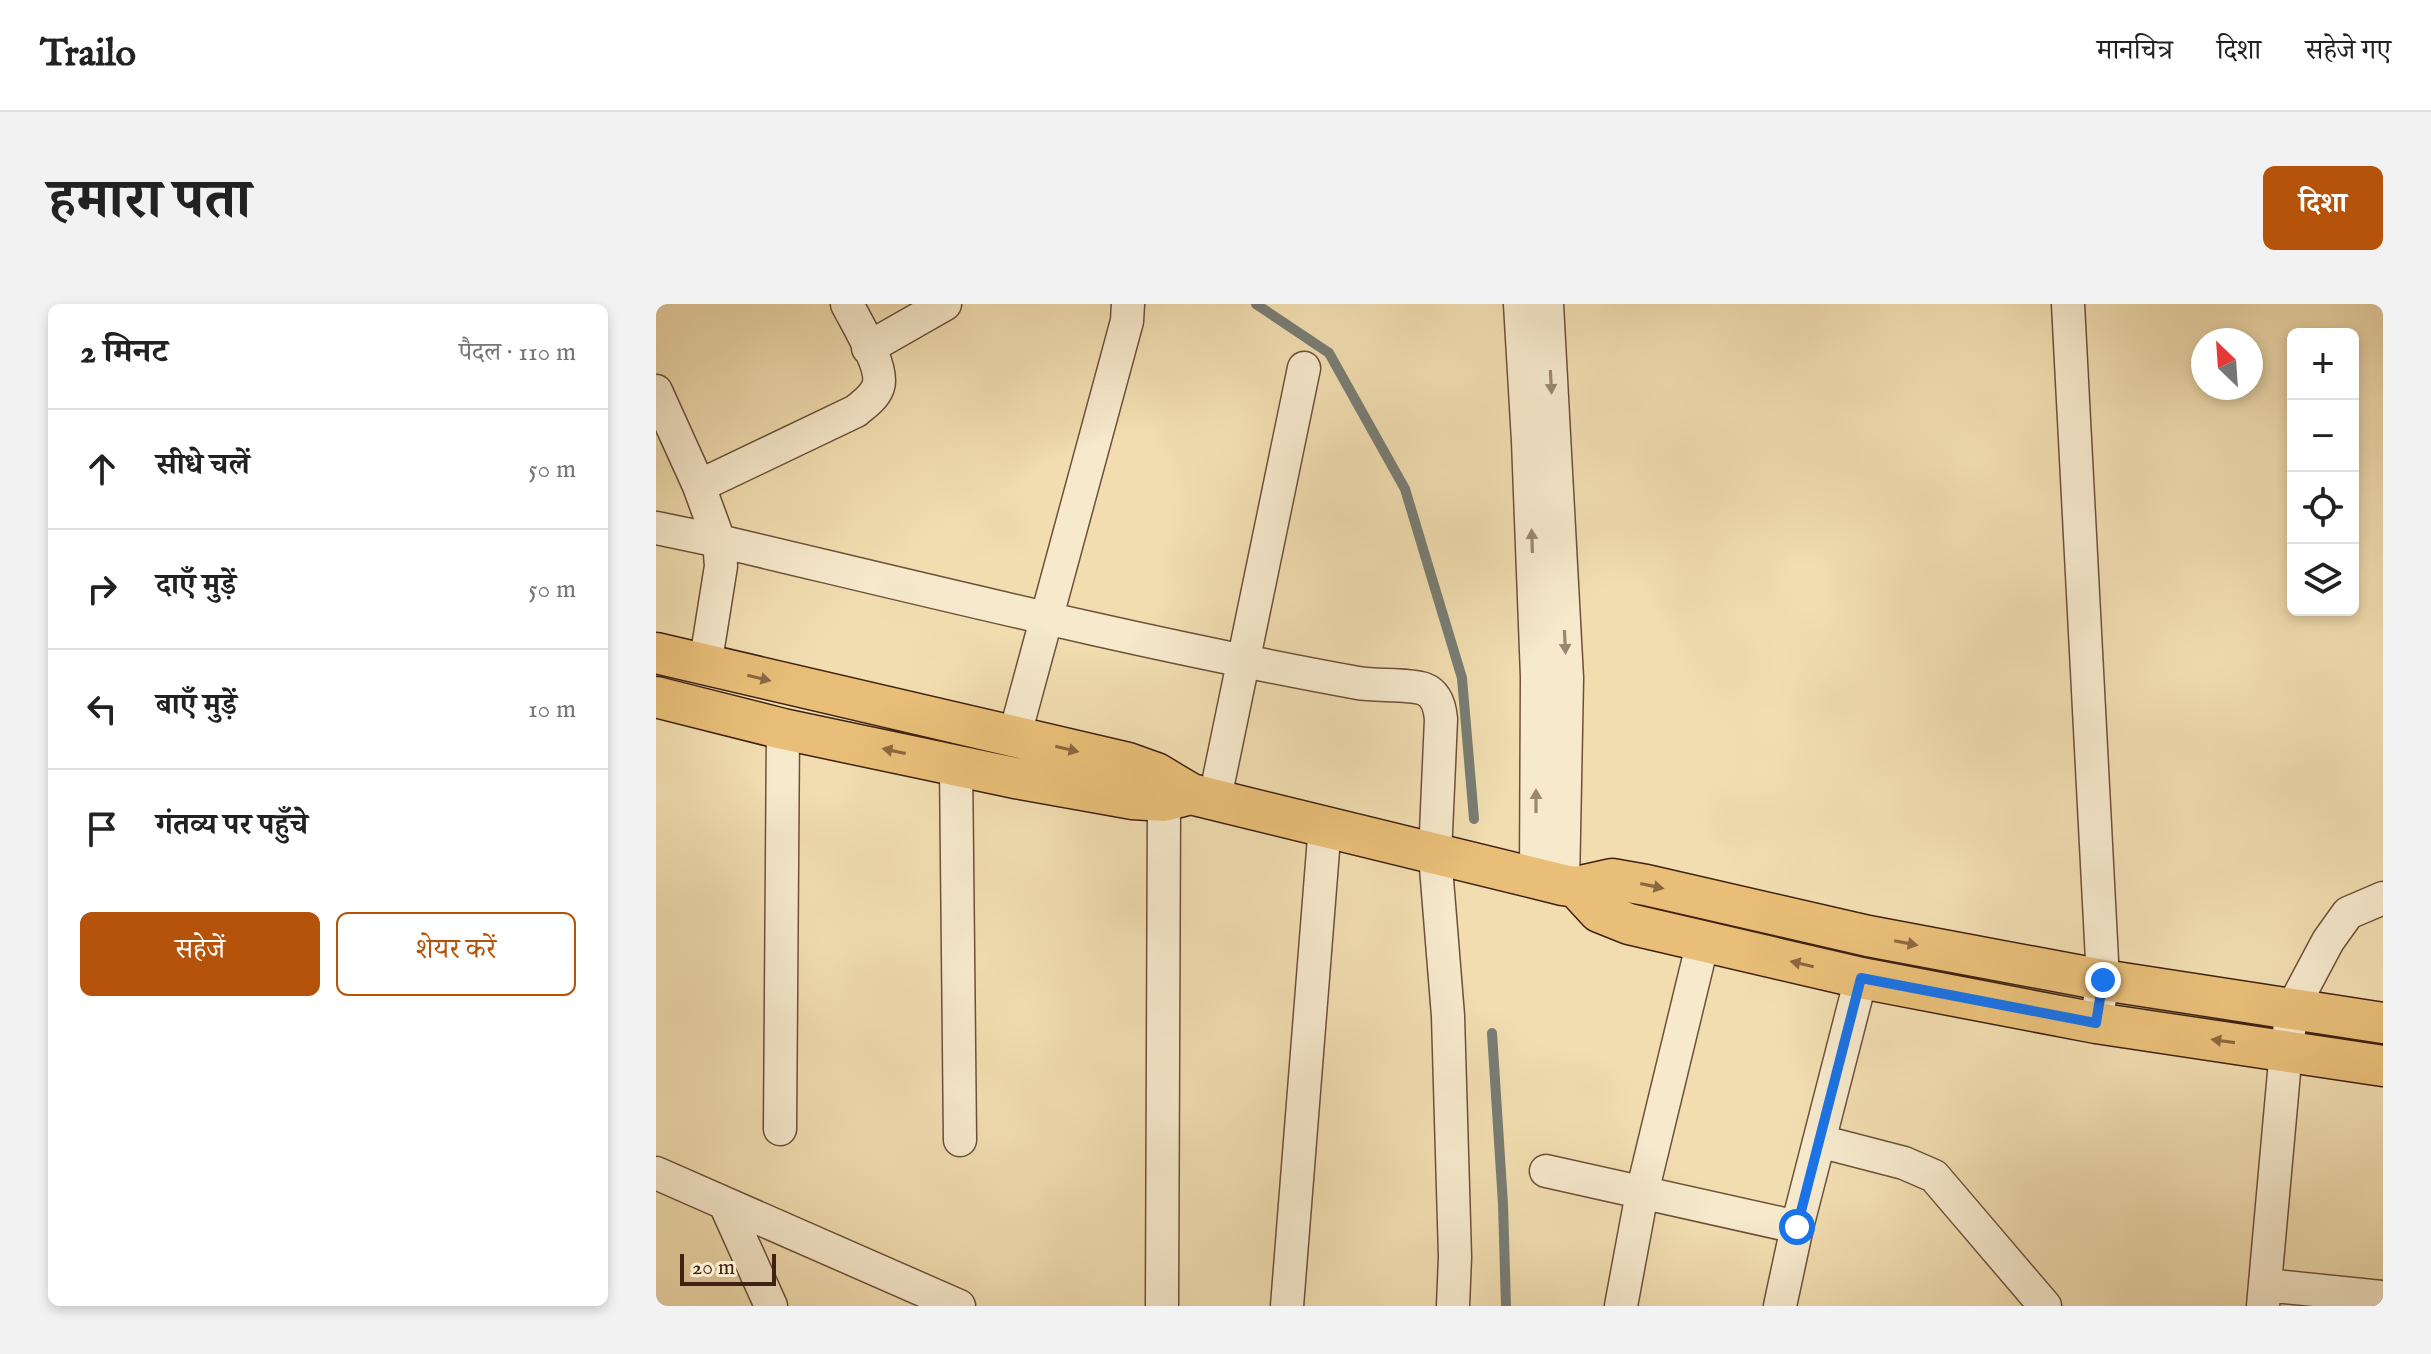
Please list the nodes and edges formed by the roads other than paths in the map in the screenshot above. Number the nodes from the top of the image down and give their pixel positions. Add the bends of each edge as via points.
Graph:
1 (847, 304) edge
2 (945, 304) edge
3 (1128, 304) edge
4 (1520, 304) edge
5 (1547, 304) edge
6 (2068, 304) edge
7 (868, 348) junction
8 (1304, 368) dead end
9 (656, 391) edge
10 (699, 486) junction
11 (656, 528) edge
12 (719, 541) junction
13 (1047, 618) junction
14 (656, 653) edge
15 (1243, 662) junction
16 (705, 666) junction
17 (656, 697) edge
18 (783, 729) junction
19 (1014, 738) junction
20 (956, 764) junction
21 (1190, 797) junction
22 (1325, 825) junction
23 (1435, 855) junction
24 (1558, 884) junction
25 (2383, 898) edge
26 (1703, 941) junction
27 (1861, 978) junction
28 (2103, 980) junction
29 (2293, 1007) junction
30 (2096, 1023) junction
31 (2383, 1023) edge
32 (2286, 1050) junction
33 (2383, 1066) edge
34 (780, 1129) dead end
35 (960, 1140) dead end
36 (1819, 1141) junction
37 (1546, 1171) dead end
38 (656, 1173) edge
39 (1642, 1193) junction
40 (725, 1204) junction
41 (1797, 1227) junction
42 (2264, 1295) edge
43 (2383, 1297) edge
44 (945, 1304) edge
45 (1162, 1305) edge
46 (771, 1306) edge
47 (1287, 1306) edge
48 (1453, 1306) edge
49 (1621, 1306) edge
50 (1780, 1306) edge
51 (2045, 1306) edge

1 - 7 street
2 - 7 street
3 - 13 street
24 -> 4 street via 1536,661
5 -> 24 street via 1567,678
6 - 28 street
7 - 10 street via 878,368 879,386 872,398 856,411
8 - 15 street
9 - 10 street
10 - 12 street
11 - 12 street
12 - 13 street
12 - 16 street via 721,566
13 - 15 street
13 - 19 street
14 - 16 main road
15 - 21 street
15 - 23 street via 1425,689 1434,697 1441,719
16 -> 19 main road
17 - 18 main road
20 -> 18 main road
18 - 34 street
19 -> 21 main road via 1128,763 1156,773
20 - 21 main road via 1118,797
20 - 35 street
21 - 22 main road
21 - 45 street
22 - 23 main road
22 - 47 street
23 - 24 main road
23 - 48 street via 1448,1016
24 - 26 main road via 1599,912 1629,924
24 -> 28 main road via 1612,879 1868,936
25 - 29 street via 2348,913
27 -> 26 main road
26 - 39 street
27 - 30 main road
27 - 36 street
28 - 29 main road
28 - 30 street
29 - 31 main road
29 - 32 street
32 -> 30 main road
32 - 33 main road
32 - 42 street
36 - 41 street
36 - 51 street via 1934,1176
37 - 39 street
38 - 40 street
39 - 41 street
39 - 49 street
40 - 44 street
40 - 46 street
41 - 50 street
42 - 43 street

